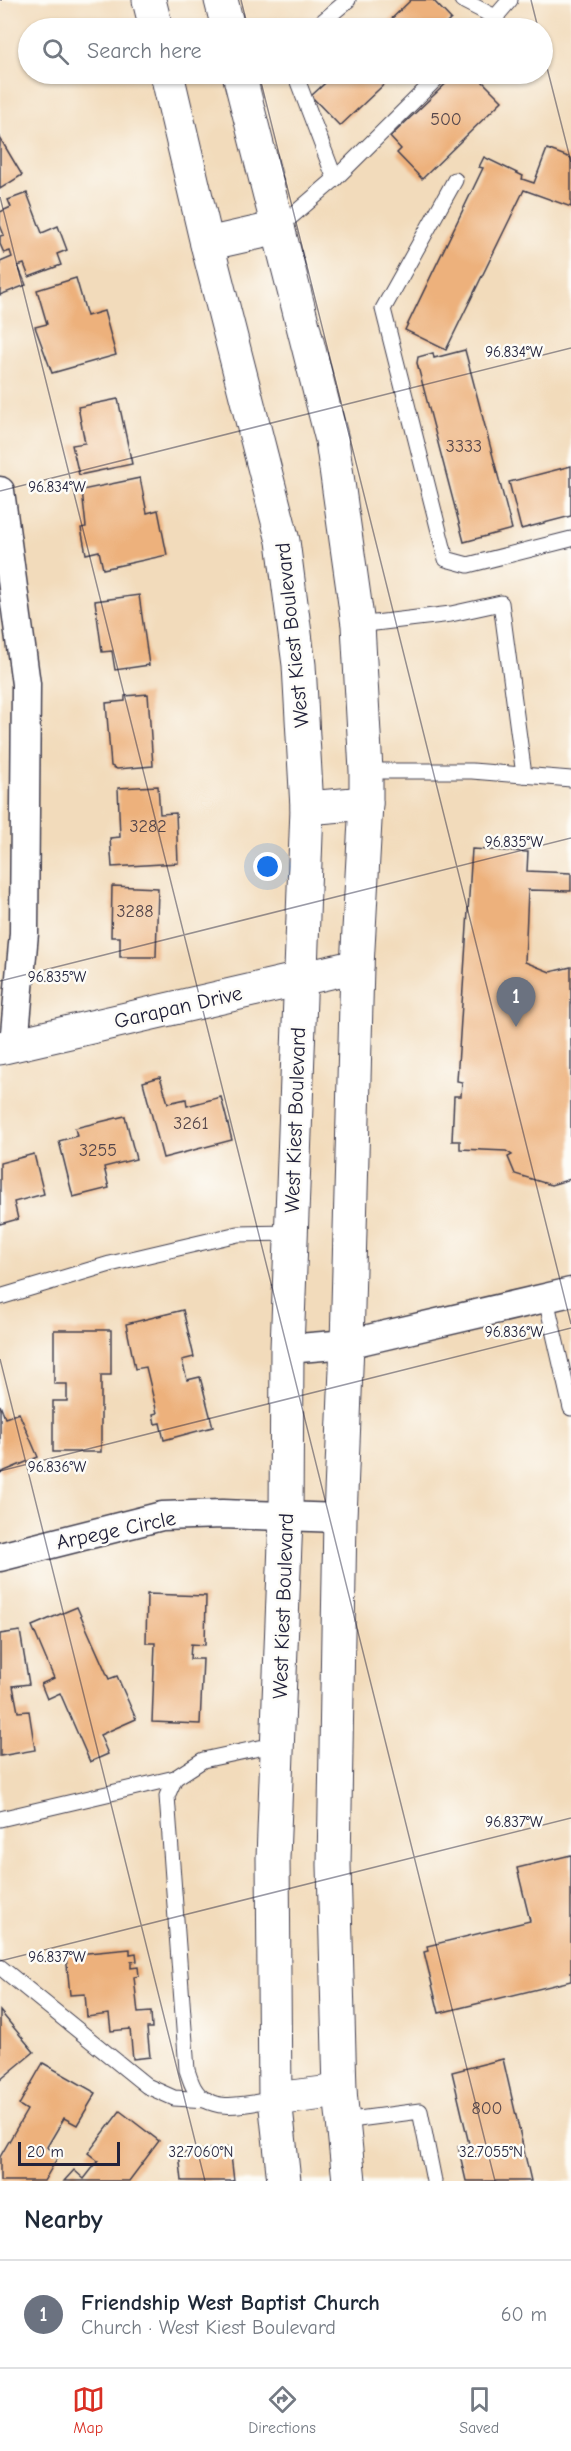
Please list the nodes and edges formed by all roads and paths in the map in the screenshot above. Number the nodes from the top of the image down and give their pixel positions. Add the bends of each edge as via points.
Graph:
1 (149, 0) edge
2 (221, 0) edge
3 (348, 0) edge
4 (462, 0) edge
5 (510, 0) edge
6 (154, 18) edge
7 (226, 18) edge
8 (327, 18) edge
9 (485, 18) edge
10 (495, 18) edge
11 (168, 84) edge
12 (242, 84) edge
13 (299, 84) edge
14 (431, 84) edge
15 (335, 180) junction
16 (455, 180) dead end
17 (278, 228) junction
18 (207, 244) junction
19 (0, 491) edge
20 (571, 539) edge
21 (358, 625) junction
22 (366, 771) junction
23 (524, 775) junction
24 (571, 779) edge
25 (366, 803) junction
26 (307, 808) junction
27 (357, 966) junction
28 (300, 980) junction
29 (5, 1041) edge
30 (291, 1233) junction
31 (559, 1295) edge
32 (0, 1297) edge
33 (348, 1344) junction
34 (287, 1349) junction
35 (571, 1408) edge
36 (286, 1516) junction
37 (340, 1518) junction
38 (0, 1557) edge
39 (278, 1744) junction
40 (175, 1779) junction
41 (0, 1819) edge
42 (0, 1967) edge
43 (275, 2099) junction
44 (207, 2100) junction
45 (342, 2106) junction
46 (284, 2181) edge
47 (349, 2181) edge
48 (434, 2181) edge

1 - 6 main road
2 - 7 main road
3 - 8 lane
4 - 9 lane
5 - 10 lane
11 - 18 main road, West Kiest Boulevard
12 - 17 main road
13 - 15 lane
14 - 15 lane
15 - 17 lane
16 - 20 lane via 383,309 446,559 468,565
17 - 18 main road
17 - 21 main road via 332,440
18 - 26 main road, West Kiest Boulevard via 283,541 299,665
19 - 29 street via 26,684 24,933
21 - 22 main road
21 - 23 lane via 451,614 501,603
22 - 23 lane
22 - 25 main road
23 - 24 lane
25 - 26 main road
25 - 27 main road
26 - 28 main road, West Kiest Boulevard
27 - 28 main road, Garapan Drive
27 - 33 main road
28 - 29 main road, Garapan Drive
28 - 30 main road, West Kiest Boulevard
30 - 32 lane via 238,1234 110,1264
30 - 34 main road, West Kiest Boulevard
31 - 33 street
31 - 35 lane
33 - 34 street
33 - 37 main road
34 - 36 main road, West Kiest Boulevard
36 - 37 street, Arpege Circle
36 - 38 street, Arpege Circle via 162,1516
36 - 39 main road, West Kiest Boulevard
37 - 45 main road via 334,1865
39 - 40 lane via 203,1760
39 - 43 main road, West Kiest Boulevard via 273,1858
40 - 41 lane
40 - 44 lane via 167,1796 187,2070 194,2090
42 - 44 lane via 147,2086 174,2098
43 - 44 lane via 226,2106
43 - 45 main road
43 - 46 main road, West Kiest Boulevard
45 - 47 main road
45 - 48 lane via 420,2111

